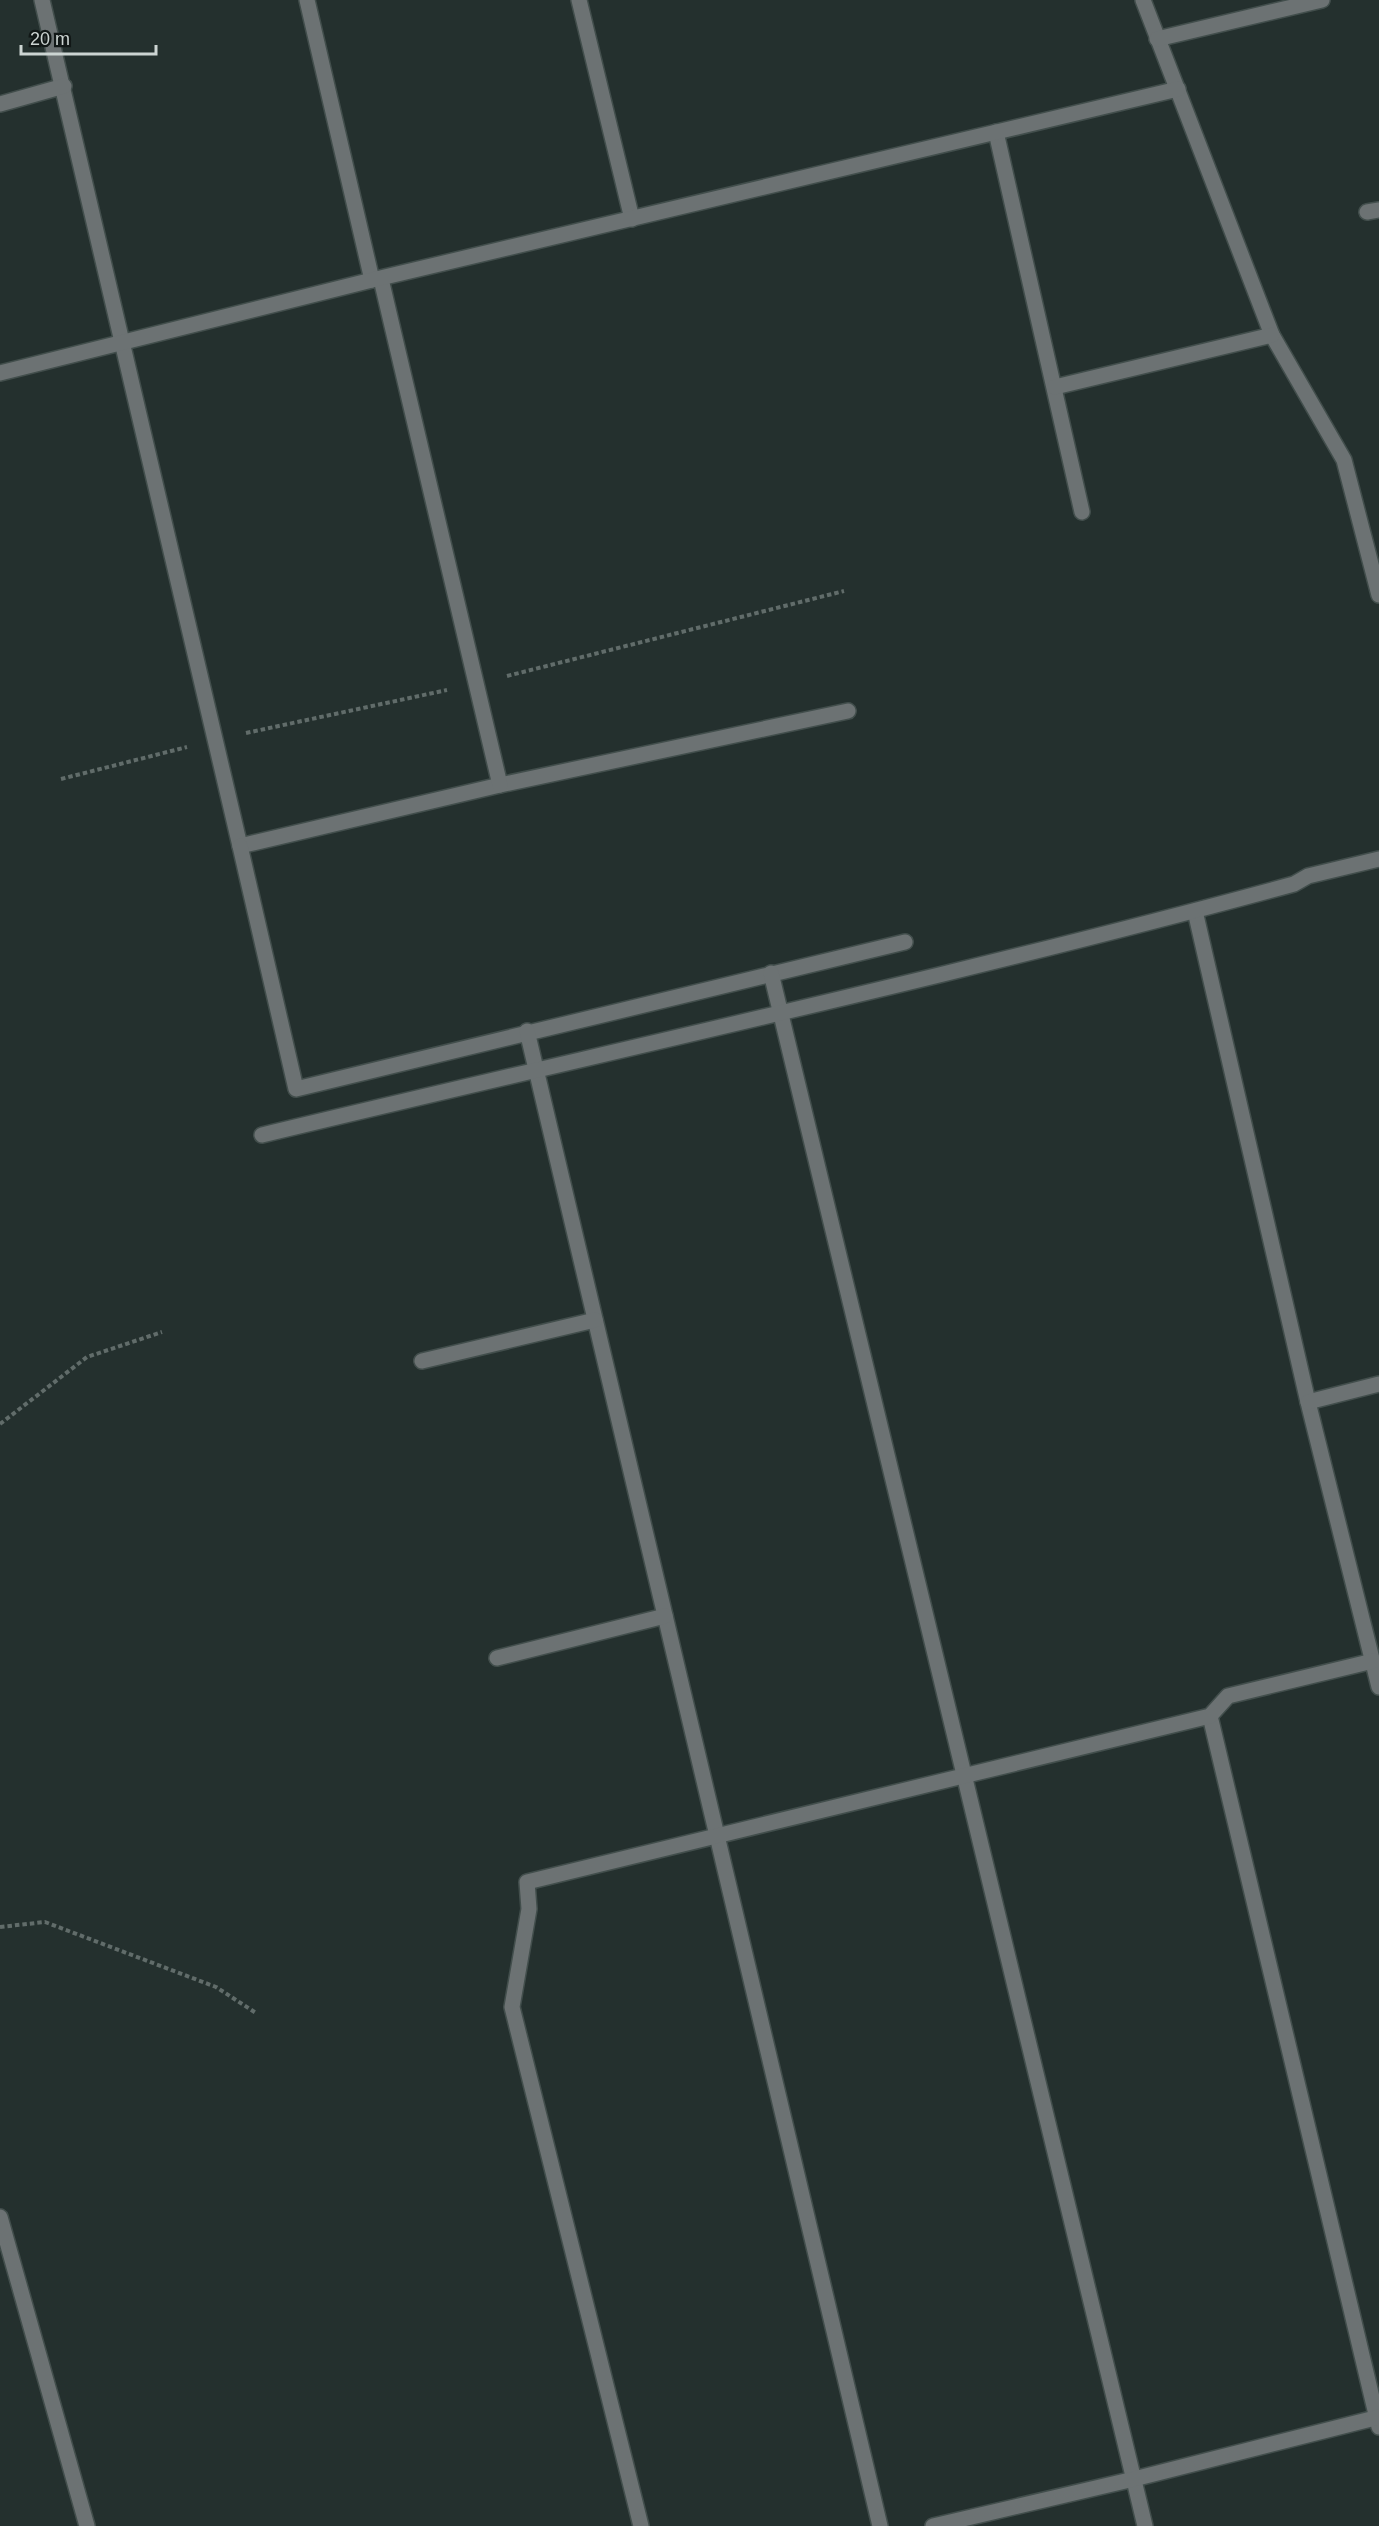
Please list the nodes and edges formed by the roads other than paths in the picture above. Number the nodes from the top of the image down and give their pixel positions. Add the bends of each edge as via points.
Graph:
1 (42, 0) edge
2 (307, 0) edge
3 (579, 0) edge
4 (1143, 0) edge
5 (1322, 0) edge
6 (1157, 39) junction
7 (63, 86) junction
8 (1178, 88) junction
9 (0, 104) edge
10 (996, 132) junction
11 (632, 219) junction
12 (376, 280) junction
13 (1272, 334) junction
14 (122, 344) junction
15 (0, 373) edge
16 (1055, 387) junction
17 (1082, 512) dead end
18 (1379, 595) edge
19 (848, 711) dead end
20 (500, 785) junction
21 (240, 846) junction
22 (1379, 859) edge
23 (1195, 911) junction
24 (905, 942) dead end
25 (771, 973) junction
26 (780, 1014) junction
27 (527, 1032) junction
28 (535, 1069) junction
29 (262, 1135) dead end
30 (595, 1320) junction
31 (422, 1361) dead end
32 (1379, 1384) edge
33 (1308, 1402) junction
34 (665, 1616) junction
35 (1374, 1650) edge
36 (497, 1658) dead end
37 (1379, 1686) edge
38 (1210, 1716) junction
39 (965, 1775) junction
40 (718, 1835) junction
41 (0, 2217) edge
42 (1378, 2421) edge
43 (1134, 2480) junction
44 (87, 2526) edge
45 (641, 2526) edge
46 (880, 2526) edge
47 (933, 2526) edge
48 (1145, 2526) edge

1 - 7 street
2 - 12 street
3 - 11 street
4 - 6 street
5 - 6 street
6 - 8 street
7 - 9 street
7 - 14 street
8 - 10 street
8 - 13 street
10 - 11 street
10 - 16 street
11 - 12 street
12 - 14 street
12 - 20 street
13 - 16 street
13 - 18 street via 1344,460
14 - 15 street
14 - 21 street
16 - 17 street
19 - 20 street
20 - 21 street
21 - 27 street via 296,1089
22 - 23 street
23 - 26 street
23 - 33 street
24 - 25 street
25 - 26 street
25 - 27 street
26 - 28 street
26 - 39 street
27 - 28 street
28 - 29 street
28 - 30 street
30 - 31 street
30 - 34 street
32 - 33 street
33 - 35 street
34 - 36 street
34 - 40 street
35 - 37 street
35 - 38 street via 1228,1696
38 - 39 street
38 - 42 street
39 - 40 street
39 - 43 street
40 - 45 street via 527,1882 529,1909 512,2007
40 - 46 street
41 - 44 street
42 - 43 street
43 - 47 street
43 - 48 street

